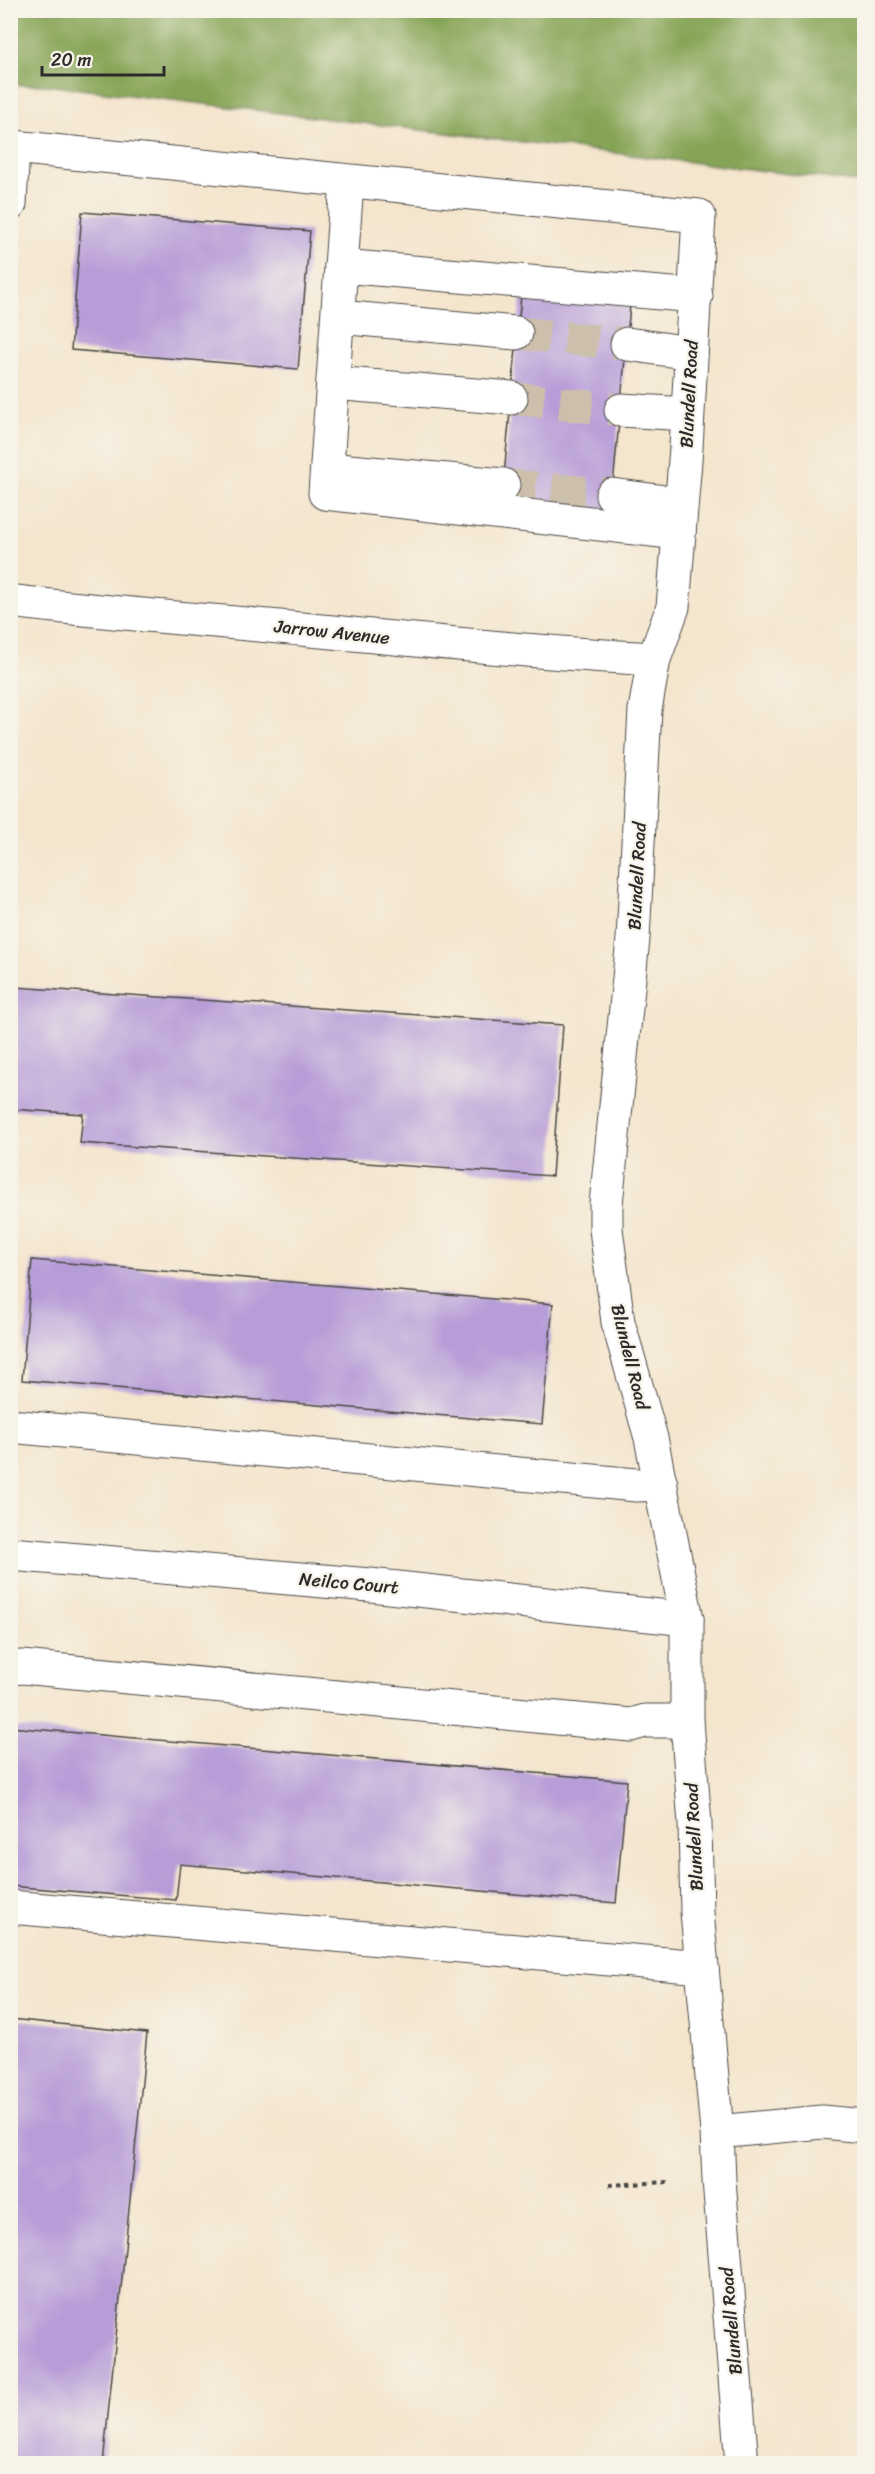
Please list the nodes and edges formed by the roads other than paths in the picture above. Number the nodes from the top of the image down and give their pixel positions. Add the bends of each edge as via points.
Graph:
1 (347, 182) junction
2 (10, 204) edge
3 (341, 266) junction
4 (696, 296) junction
5 (338, 317) junction
6 (516, 333) tunnel mouth
7 (627, 344) tunnel mouth
8 (691, 353) junction
9 (333, 383) junction
10 (511, 398) tunnel mouth
11 (621, 410) tunnel mouth
12 (687, 414) junction
13 (327, 469) junction
14 (503, 485) tunnel mouth
15 (612, 495) tunnel mouth
16 (680, 518) junction
17 (10, 601) edge
18 (654, 658) junction
19 (10, 1426) edge
20 (661, 1484) junction
21 (10, 1554) edge
22 (687, 1619) junction
23 (10, 1668) edge
24 (687, 1721) junction
25 (10, 1907) edge
26 (702, 1967) junction
27 (864, 2126) edge
28 (717, 2132) junction
29 (742, 2463) edge

1 - 2 lane via 13,147
1 - 3 lane
1 - 4 lane, Blundell Road via 699,216
3 - 4 lane
3 - 5 lane
4 - 8 lane, Blundell Road
5 - 6 lane
5 - 9 lane
7 - 8 lane
8 - 12 lane, Blundell Road
9 - 10 lane
9 - 13 lane
11 - 12 lane
12 - 16 lane, Blundell Road
13 - 14 lane
13 - 16 lane via 325,493
15 - 16 lane
16 - 18 lane, Blundell Road via 673,606
17 - 18 lane, Jarrow Avenue via 449,643
18 - 20 lane, Blundell Road via 645,710 633,939 606,1228 618,1322
19 - 20 lane via 636,1485
20 - 22 lane, Blundell Road
21 - 22 lane, Neilco Court via 370,1585
22 - 24 lane, Blundell Road
23 - 24 lane via 631,1725
24 - 26 lane, Blundell Road
25 - 26 lane
26 - 28 lane, Blundell Road
27 - 28 lane via 822,2122
28 - 29 lane, Blundell Road

